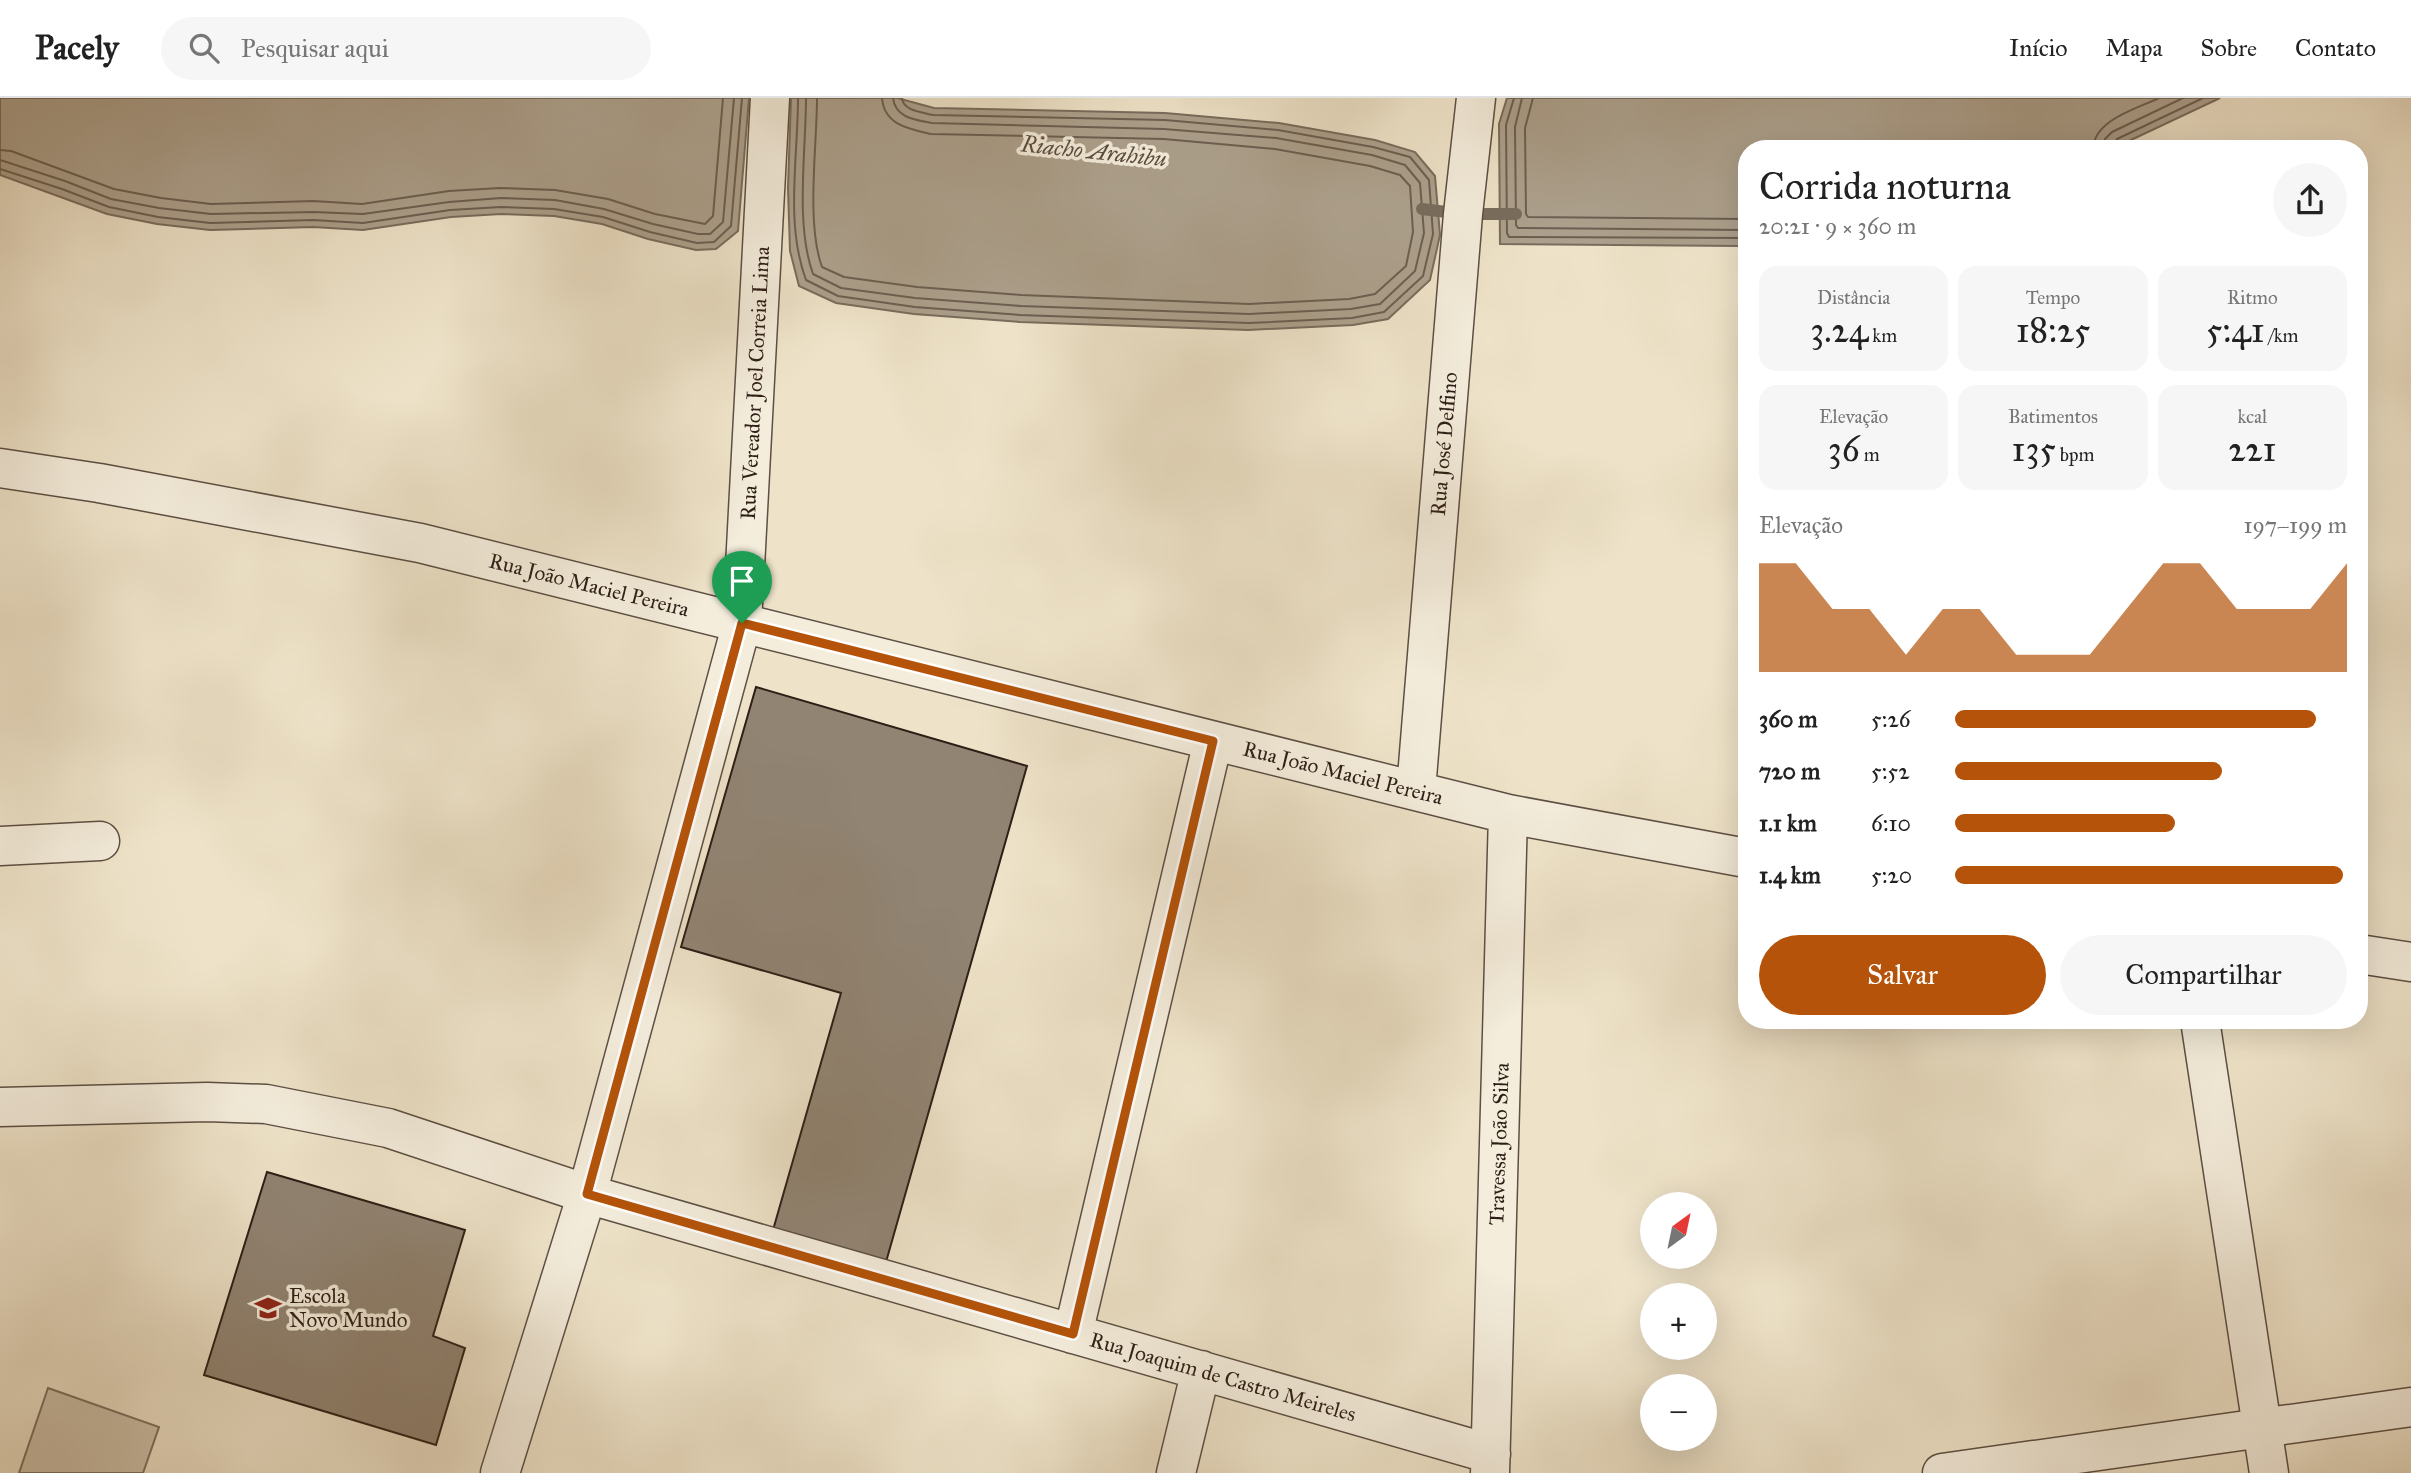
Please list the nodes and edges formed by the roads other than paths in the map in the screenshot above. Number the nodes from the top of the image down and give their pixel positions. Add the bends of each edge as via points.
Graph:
1 (770, 98) edge
2 (1476, 98) edge
3 (0, 468) edge
4 (742, 623) junction
5 (1213, 741) junction
6 (1416, 790) junction
7 (1508, 814) junction
8 (100, 841) dead end
9 (0, 846) edge
10 (1738, 857) edge
11 (2368, 955) edge
12 (2411, 962) edge
13 (2201, 1029) edge
14 (0, 1107) edge
15 (587, 1194) junction
16 (1073, 1334) junction
17 (1201, 1370) junction
18 (2411, 1406) edge
19 (2263, 1429) junction
20 (1490, 1463) edge
21 (500, 1473) edge
22 (1176, 1473) edge
23 (1942, 1473) edge
24 (2269, 1473) edge

1 - 4 street, Rua Vereador Joel Correia Lima
2 - 6 street, Rua José Delfino
3 - 4 street, Rua João Maciel Pereira via 420,543
4 - 5 street, Rua João Maciel Pereira
4 - 15 street, Rua Vereador Joel Correia Lima
5 - 6 street, Rua João Maciel Pereira
5 - 16 street
6 - 7 street, Rua João Maciel Pereira
7 - 10 street, Rua João Maciel Pereira
7 - 20 street, Travessa João Silva
8 - 9 street
11 - 12 street
13 - 19 street
14 - 15 street, Rua Joaquim de Castro Meireles via 267,1104 388,1128
15 - 16 street, Rua Joaquim de Castro Meireles
15 - 21 street, Rua Vereador Joel Correia Lima
16 - 17 street, Rua Joaquim de Castro Meireles
17 - 20 street, Rua Joaquim de Castro Meireles
17 - 22 street
18 - 19 street
19 - 23 street
19 - 24 street

